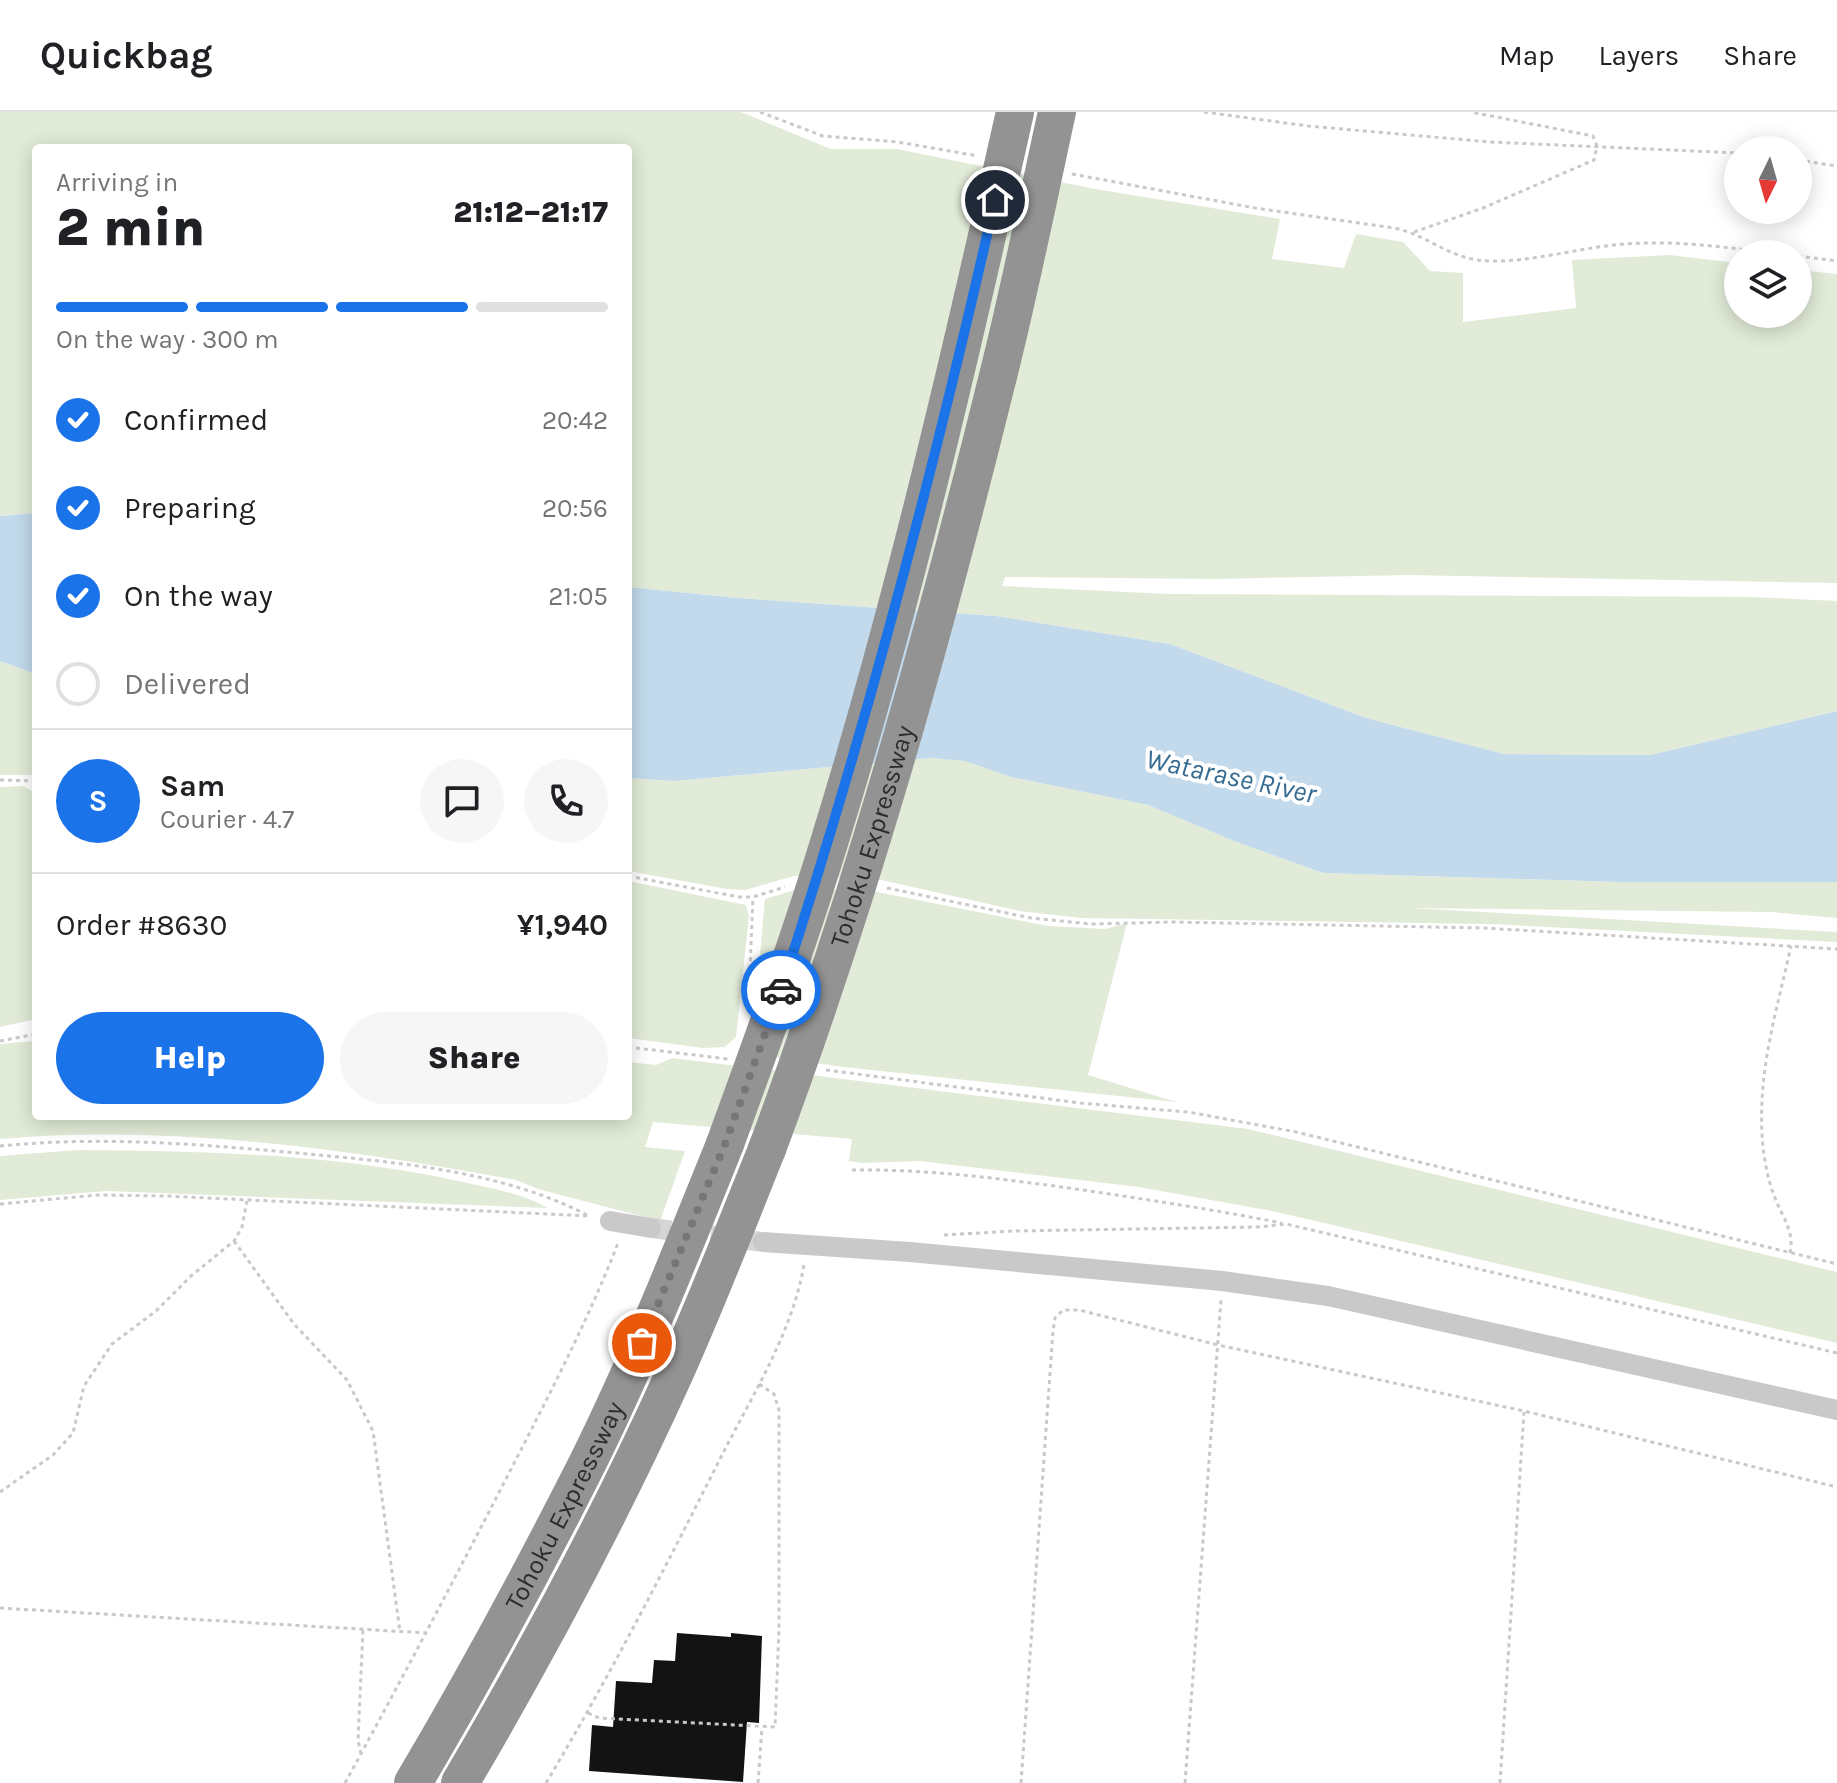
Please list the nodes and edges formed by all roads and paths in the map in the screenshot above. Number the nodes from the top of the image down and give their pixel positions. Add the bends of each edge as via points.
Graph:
1 (760, 112) edge
2 (1015, 112) edge
3 (1057, 112) edge
4 (1204, 112) edge
5 (1471, 112) edge
6 (1597, 146) junction
7 (1724, 152) edge
8 (983, 157) dead end
9 (1812, 162) edge
10 (1837, 166) edge
11 (1072, 174) dead end
12 (1414, 232) junction
13 (1724, 247) edge
14 (1812, 258) edge
15 (1837, 261) edge
16 (0, 780) edge
17 (32, 781) edge
18 (632, 877) edge
19 (798, 883) dead end
20 (882, 887) dead end
21 (753, 897) junction
22 (1791, 946) junction
23 (1837, 949) edge
24 (748, 1001) dead end
25 (32, 1035) edge
26 (0, 1041) edge
27 (632, 1047) edge
28 (730, 1059) dead end
29 (823, 1070) dead end
30 (0, 1146) edge
31 (852, 1170) dead end
32 (247, 1201) junction
33 (0, 1204) edge
34 (588, 1216) junction
35 (617, 1223) junction
36 (1286, 1224) junction
37 (651, 1228) tunnel mouth
38 (936, 1235) dead end
39 (234, 1241) junction
40 (763, 1242) tunnel mouth
41 (808, 1246) junction
42 (1790, 1253) junction
43 (1837, 1264) edge
44 (1222, 1281) junction
45 (1218, 1345) junction
46 (1837, 1353) edge
47 (759, 1383) junction
48 (1837, 1410) edge
49 (1524, 1411) junction
50 (1837, 1487) edge
51 (0, 1492) edge
52 (0, 1608) edge
53 (363, 1630) junction
54 (400, 1632) junction
55 (427, 1633) junction
56 (588, 1713) junction
57 (762, 1728) junction
58 (361, 1754) junction
59 (345, 1783) edge
60 (413, 1783) edge
61 (460, 1783) edge
62 (546, 1783) edge
63 (758, 1783) edge
64 (1021, 1783) edge
65 (1185, 1783) edge
66 (1500, 1783) edge

1 - 8 path via 823,136
2 - 60 highway, Tohoku Expressway, bridge via 889,636 774,1010 672,1276 589,1460
3 - 61 highway, Tohoku Expressway, bridge via 997,383 868,855 815,1020 706,1299 627,1475
4 - 6 path via 1475,141
5 - 6 path via 1593,136
6 - 7 path
6 - 12 path via 1594,160 1585,165
9 - 10 path
11 - 12 path
12 - 13 path via 1458,257 1493,261 1615,244 1671,241
14 - 15 path
16 - 17 path
18 - 21 path
19 - 21 path
20 - 22 path via 1031,918 1091,924 1484,928
21 - 24 path
22 - 23 path
22 - 42 path via 1762,1076 1761,1116 1773,1195 1793,1240
25 - 26 path
27 - 28 path
29 - 42 path via 1243,1121
30 - 34 path via 134,1141 400,1164 545,1195
31 - 36 path via 911,1169 1031,1183
32 - 33 path via 98,1195
32 - 34 path
32 - 39 path
34 - 35 path
35 - 37 street
35 - 55 path via 594,1304
36 - 38 path
36 - 46 path
39 - 51 path via 112,1344 84,1386 73,1433 53,1455
39 - 54 path via 294,1324 347,1380 373,1431
40 - 41 street
41 - 44 street
41 - 47 path via 787,1327
42 - 43 path
44 - 45 path
44 - 48 street via 1328,1296
45 - 49 path
45 - 64 path via 1079,1310 1063,1310 1055,1318
45 - 65 path
47 - 56 path
47 - 57 path via 774,1394 779,1410 775,1727
49 - 50 path
49 - 66 path
52 - 53 path
53 - 54 path
53 - 58 path
54 - 55 path
55 - 58 path
56 - 57 path via 599,1718
56 - 62 path
57 - 63 path
58 - 59 path

